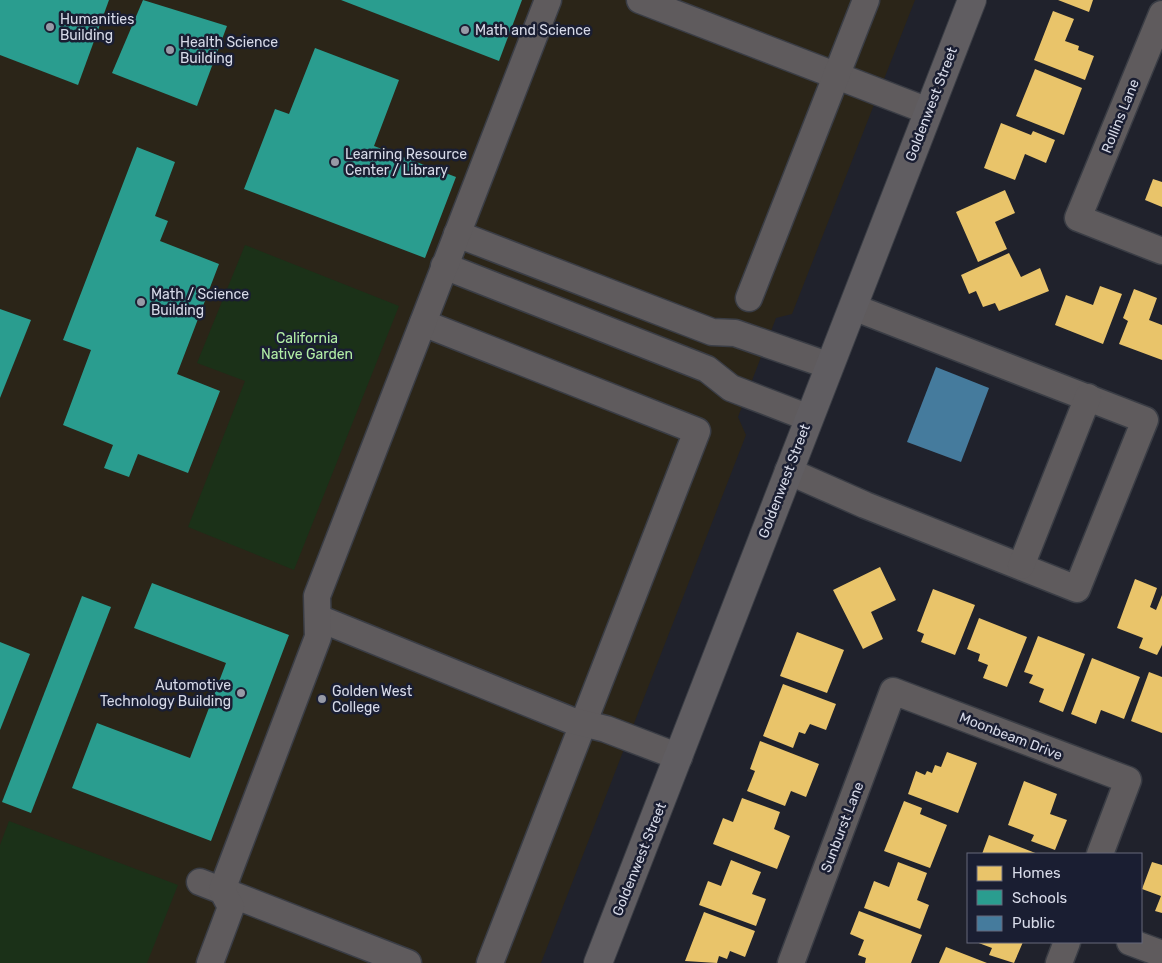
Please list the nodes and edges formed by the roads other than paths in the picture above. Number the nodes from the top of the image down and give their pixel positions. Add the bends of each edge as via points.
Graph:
1 (548, 0) edge
2 (640, 0) edge
3 (866, 0) edge
4 (972, 0) edge
5 (1162, 14) edge
6 (837, 76) junction
7 (928, 111) junction
8 (457, 234) junction
9 (1162, 251) edge
10 (444, 266) junction
11 (749, 298) dead end
12 (853, 307) junction
13 (423, 323) junction
14 (830, 366) junction
15 (1088, 397) junction
16 (809, 418) junction
17 (788, 471) junction
18 (1021, 566) junction
19 (318, 618) junction
20 (893, 691) joint
21 (585, 723) junction
22 (679, 757) junction
23 (1100, 853) edge
24 (211, 886) junction
25 (1067, 943) edge
26 (1133, 943) edge
27 (1162, 954) edge
28 (210, 963) edge
29 (408, 963) edge
30 (490, 963) edge
31 (598, 963) edge
32 (790, 963) edge
33 (1059, 963) edge

1 - 8 street
2 - 6 street
3 - 6 street
4 - 7 main road, Goldenwest Street
5 - 9 street, Rollins Lane via 1078,218
6 - 7 street
6 - 11 street
7 - 12 main road, Goldenwest Street
8 - 10 street
8 - 14 street via 712,332 735,333
10 - 13 street
10 - 16 street via 707,369 731,388
12 - 14 main road, Goldenwest Street
12 - 15 street
13 - 19 street via 317,596
13 - 21 street via 697,431
14 - 16 main road, Goldenwest Street
15 - 18 street
15 - 18 street via 1145,420 1142,428 1077,588
16 - 17 main road, Goldenwest Street
17 - 18 street
17 - 22 main road, Goldenwest Street
19 - 21 street via 570,720
19 - 24 street via 318,637
20 - 23 street, Moonbeam Drive via 1128,780
20 - 32 street, Sunburst Lane
21 - 22 street
21 - 30 street
22 - 31 main road, Goldenwest Street
24 - 28 street via 231,907
24 - 29 street
25 - 33 street
26 - 27 street

